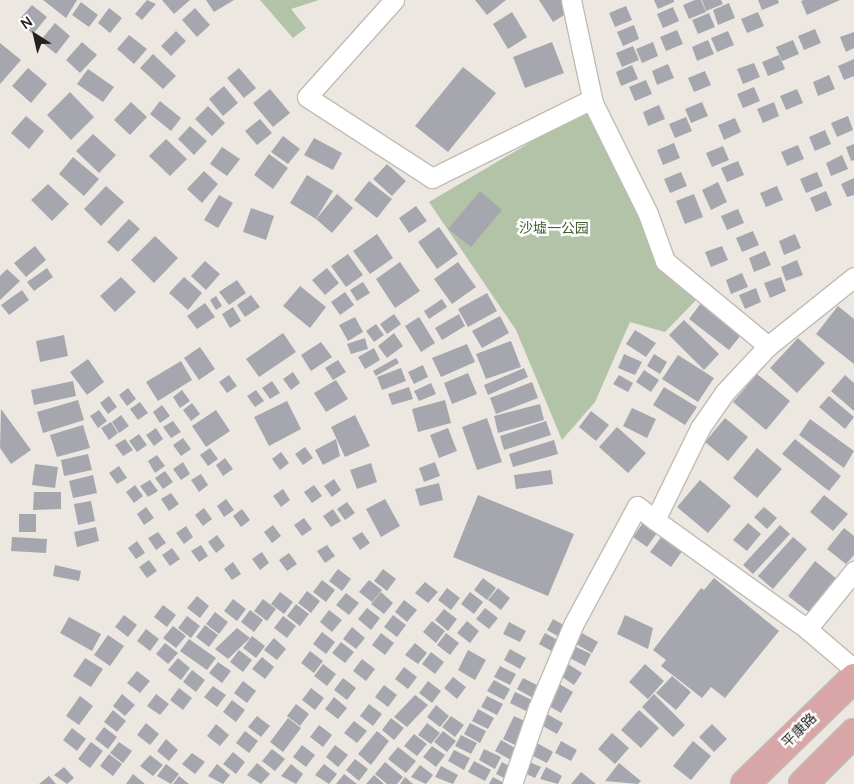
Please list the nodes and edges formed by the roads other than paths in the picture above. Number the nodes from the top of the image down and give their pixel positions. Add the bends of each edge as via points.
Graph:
1 (394, 0) edge
2 (571, 0) edge
3 (592, 99) junction
4 (854, 277) edge
5 (768, 346) junction
6 (655, 520) junction
7 (854, 571) edge
8 (807, 629) junction
9 (854, 669) edge
10 (854, 678) edge
11 (854, 733) edge
12 (512, 784) edge
13 (744, 784) edge
14 (803, 784) edge

1 - 3 street via 307,97 432,178
2 - 3 street
3 - 5 street via 648,214 665,261
4 - 5 street
5 - 6 street via 724,392 700,428
6 - 8 street
6 - 12 street via 637,506 573,625 538,708
7 - 8 street
8 - 9 street
10 - 13 main road, 平康路
11 - 14 main road

